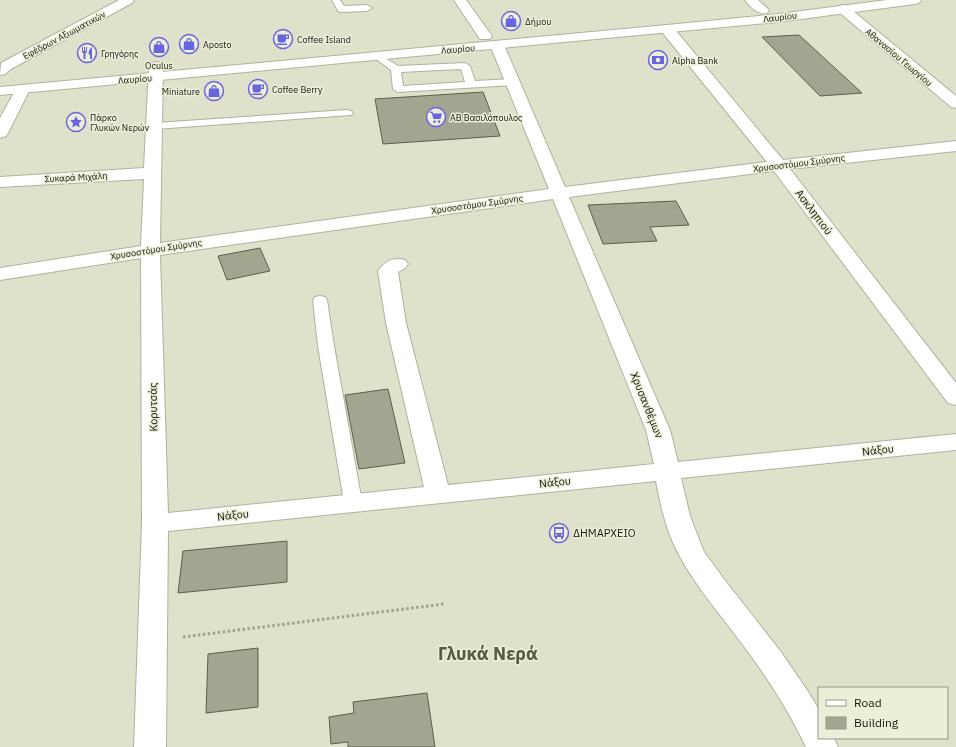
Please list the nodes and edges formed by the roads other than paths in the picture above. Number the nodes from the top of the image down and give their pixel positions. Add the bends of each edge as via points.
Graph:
1 (128, 0) edge
2 (336, 0) edge
3 (460, 0) edge
4 (751, 0) edge
5 (915, 0) edge
6 (841, 5) edge
7 (367, 8) dead end
8 (764, 10) junction
9 (667, 29) junction
10 (491, 41) junction
11 (377, 56) junction
12 (396, 69) junction
13 (0, 70) edge
14 (156, 72) junction
15 (0, 80) edge
16 (513, 82) junction
17 (471, 84) junction
18 (23, 89) junction
19 (0, 91) edge
20 (956, 104) edge
21 (347, 112) dead end
22 (155, 126) junction
23 (0, 133) edge
24 (956, 146) edge
25 (778, 165) junction
26 (152, 172) junction
27 (0, 182) edge
28 (559, 192) junction
29 (150, 250) junction
30 (398, 264) dead end
31 (0, 274) edge
32 (320, 300) dead end
33 (956, 398) edge
34 (956, 442) edge
35 (668, 470) junction
36 (438, 494) junction
37 (353, 502) junction
38 (155, 523) junction
39 (150, 747) edge
40 (822, 747) edge

1 - 13 street, Εφέδρων Αξιωματικών
2 - 7 lane via 341,9
3 - 10 street, Χρυσανθέμων
4 - 8 street
5 - 6 street, Λαυρίου
6 - 8 street, Λαυρίου
6 - 9 street, Λαυρίου
6 - 20 street, Αθανασίου Γεωργίου
8 - 10 street, Λαυρίου
9 - 10 street, Λαυρίου
9 - 25 street, Ασκληπιού
10 - 11 street, Λαυρίου
10 - 14 street, Λαυρίου
10 - 16 street, Χρυσανθέμων
11 - 12 lane
11 - 14 street, Λαυρίου
12 - 17 lane via 465,66
12 - 17 lane via 398,88
14 - 15 street, Λαυρίου
14 - 18 street, Λαυρίου
14 - 22 street, Κορυτσάς
16 - 17 lane
16 - 28 street, Χρυσανθέμων
18 - 19 street, Λαυρίου
18 - 23 street
21 - 22 lane
22 - 26 street, Κορυτσάς
24 - 25 street, Χρυσοστόμου Σμύρνης
25 - 28 street, Χρυσοστόμου Σμύρνης
25 - 33 street, Ασκληπιού
26 - 27 street, Συκαρά Μιχάλη
26 - 29 street, Κορυτσάς
28 - 29 street, Χρυσοστόμου Σμύρνης
28 - 35 street, Χρυσανθέμων via 658,430
29 - 31 street, Χρυσοστόμου Σμύρνης
29 - 38 street, Κορυτσάς
30 - 36 street via 388,271 396,323
32 - 37 lane
34 - 35 street, Νάξου
35 - 36 street, Νάξου
35 - 40 street, Χρυσανθέμων via 675,510 687,544 698,564 783,678
36 - 37 street, Νάξου
37 - 38 street, Νάξου
38 - 39 street, Κορυτσάς

